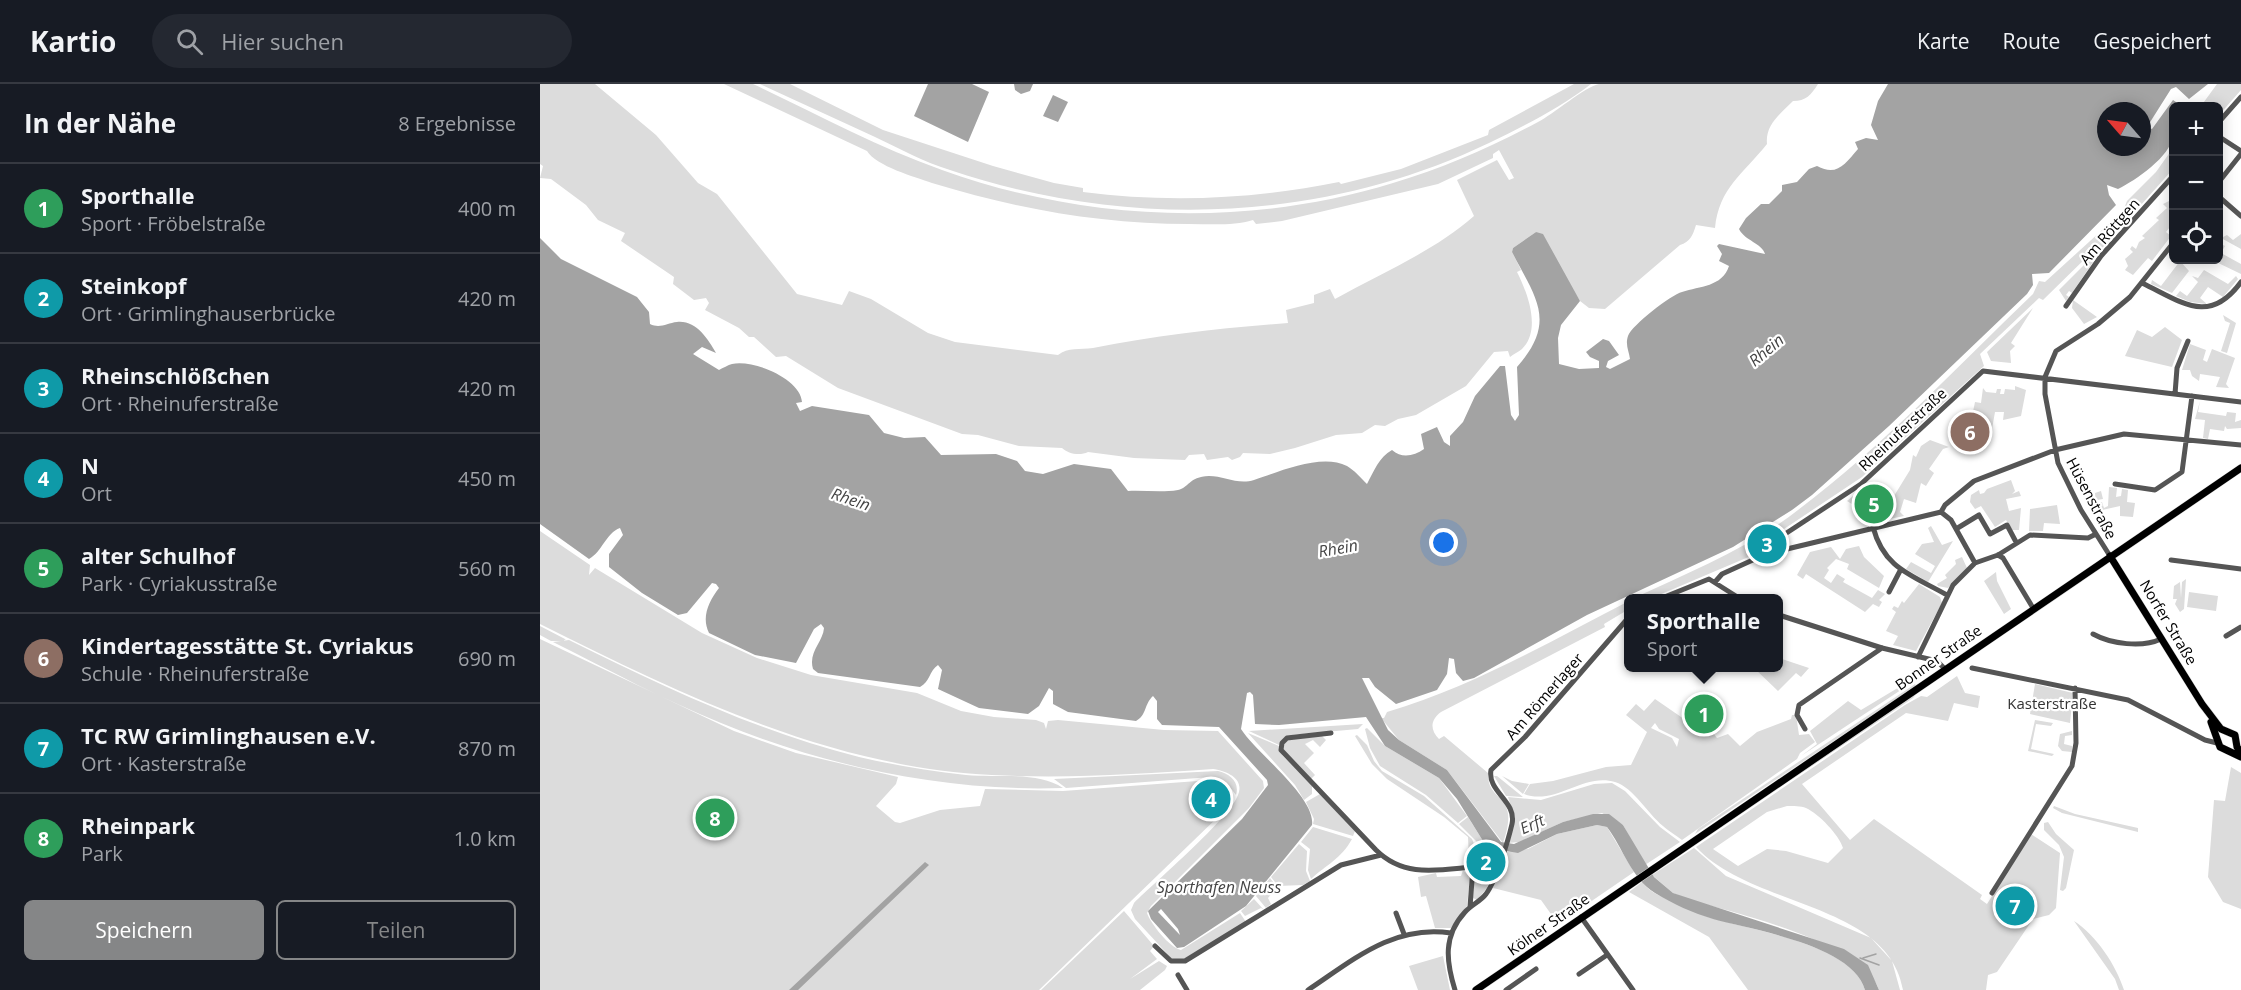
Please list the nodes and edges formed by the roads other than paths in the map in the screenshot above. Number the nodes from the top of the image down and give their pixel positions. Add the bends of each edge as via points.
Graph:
1 (2241, 97) edge
2 (2223, 117) edge
3 (2223, 139) edge
4 (2241, 152) edge
5 (2223, 176) edge
6 (2169, 181) edge
7 (2223, 200) edge
8 (2241, 216) edge
9 (2169, 248) edge
10 (2241, 282) edge
11 (2142, 283) junction
12 (2066, 306) dead end
13 (2188, 341) dead end
14 (2045, 376) junction
15 (2175, 394) junction
16 (2192, 396) junction
17 (2241, 402) edge
18 (2187, 440) junction
19 (2241, 445) edge
20 (2055, 450) junction
21 (2241, 468) edge
22 (2115, 484) dead end
23 (1941, 513) junction
24 (1872, 527) junction
25 (1956, 529) junction
26 (2096, 534) junction
27 (2016, 542) junction
28 (1777, 549) junction
29 (1998, 555) junction
30 (2110, 556) junction
31 (2171, 560) dead end
32 (1975, 563) junction
33 (1901, 569) junction
34 (2241, 569) edge
35 (1715, 582) junction
36 (1889, 592) dead end
37 (1671, 594) edge
38 (1733, 594) edge
39 (1947, 595) junction
40 (2033, 608) junction
41 (1783, 616) edge
42 (1624, 623) edge
43 (2241, 627) edge
44 (2093, 634) dead end
45 (2226, 636) dead end
46 (2161, 639) junction
47 (1882, 648) junction
48 (1918, 657) junction
49 (1972, 668) dead end
50 (1945, 669) junction
51 (2075, 688) junction
52 (2202, 704) junction
53 (1805, 729) dead end
54 (2225, 731) junction
55 (2238, 732) edge
56 (1331, 733) dead end
57 (2218, 740) junction
58 (2233, 748) junction
59 (2241, 752) edge
60 (2241, 757) edge
61 (1381, 855) junction
62 (1635, 880) joint
63 (1992, 893) dead end
64 (1470, 907) junction
65 (1396, 913) dead end
66 (1581, 917) junction
67 (1452, 933) junction
68 (1404, 934) junction
69 (1155, 946) dead end
70 (1607, 955) junction
71 (1536, 969) dead end
72 (1579, 974) dead end
73 (1178, 975) dead end
74 (1188, 990) edge
75 (1308, 990) edge
76 (1455, 990) edge
77 (1476, 990) edge
78 (1506, 990) edge
79 (1633, 990) edge

1 - 2 street
3 - 4 street
4 - 5 street
6 - 12 street, Am Röttgen via 2101,256
7 - 8 street
9 - 11 street
10 - 11 street via 2226,300 2204,308 2190,306
11 - 14 street via 2117,310 2056,351
13 - 15 street via 2177,368
14 - 15 street, Rheinuferstraße
14 - 20 street, Hüsenstraße
14 - 28 street, Rheinuferstraße via 1982,372 1861,484 1782,536
15 - 16 street, Rheinuferstraße
16 - 17 street, Rheinuferstraße
16 - 18 street
18 - 19 street
18 - 20 street via 2124,434
18 - 22 street via 2182,472 2159,489
20 - 23 street via 1974,481 1945,504
20 - 26 street, Hüsenstraße via 2064,476
21 - 30 main road, Bonner Straße
23 - 24 street
23 - 25 street via 1948,516
24 - 28 street
24 - 33 street via 1882,554
25 - 27 street via 1979,515 1990,534 2007,525
25 - 32 street
26 - 27 street via 2088,538 2030,535
26 - 30 street, Hüsenstraße
27 - 29 street
28 - 35 street, Rheinuferstraße via 1722,574
29 - 32 street
29 - 40 street
30 - 40 main road, Bonner Straße
30 - 46 main road, Norfer Straße
31 - 34 street
32 - 39 street
33 - 36 street
33 - 39 street
35 - 37 street, Rheinuferstraße via 1707,579
35 - 38 street
39 - 48 street
40 - 50 main road, Bonner Straße
41 - 47 street
42 - 64 street, Am Römerlager via 1525,737 1492,768 1491,780 1512,814 1510,832 1487,893
43 - 45 street
44 - 46 street via 2106,640 2152,644
46 - 52 main road, Norfer Straße
47 - 48 street
47 - 53 street via 1799,705 1797,715
48 - 50 street via 1938,662
49 - 51 street
50 - 62 main road, Bonner Straße
51 - 57 street via 2128,700 2205,740
51 - 63 street via 2076,743 2072,766
52 - 54 main road, Norfer Straße
52 - 57 main road, Norfer Straße
54 - 55 main road, Norfer Straße
54 - 57 main road
55 - 58 main road, Norfer Straße
56 - 61 street via 1287,738 1281,750
57 - 58 main road, Norfer Straße via 2223,750
58 - 59 main road, Norfer Straße
58 - 60 main road, Norfer Straße
61 - 64 street via 1413,870 1473,867
61 - 69 street via 1341,865 1185,961 1171,961
62 - 66 main road, Kölner Straße
64 - 67 street
65 - 68 street
66 - 70 street
66 - 77 main road, Kölner Straße
67 - 68 street via 1425,930
67 - 76 street via 1446,952
68 - 75 street via 1380,943
70 - 72 street
70 - 79 street
71 - 78 street
73 - 74 street

